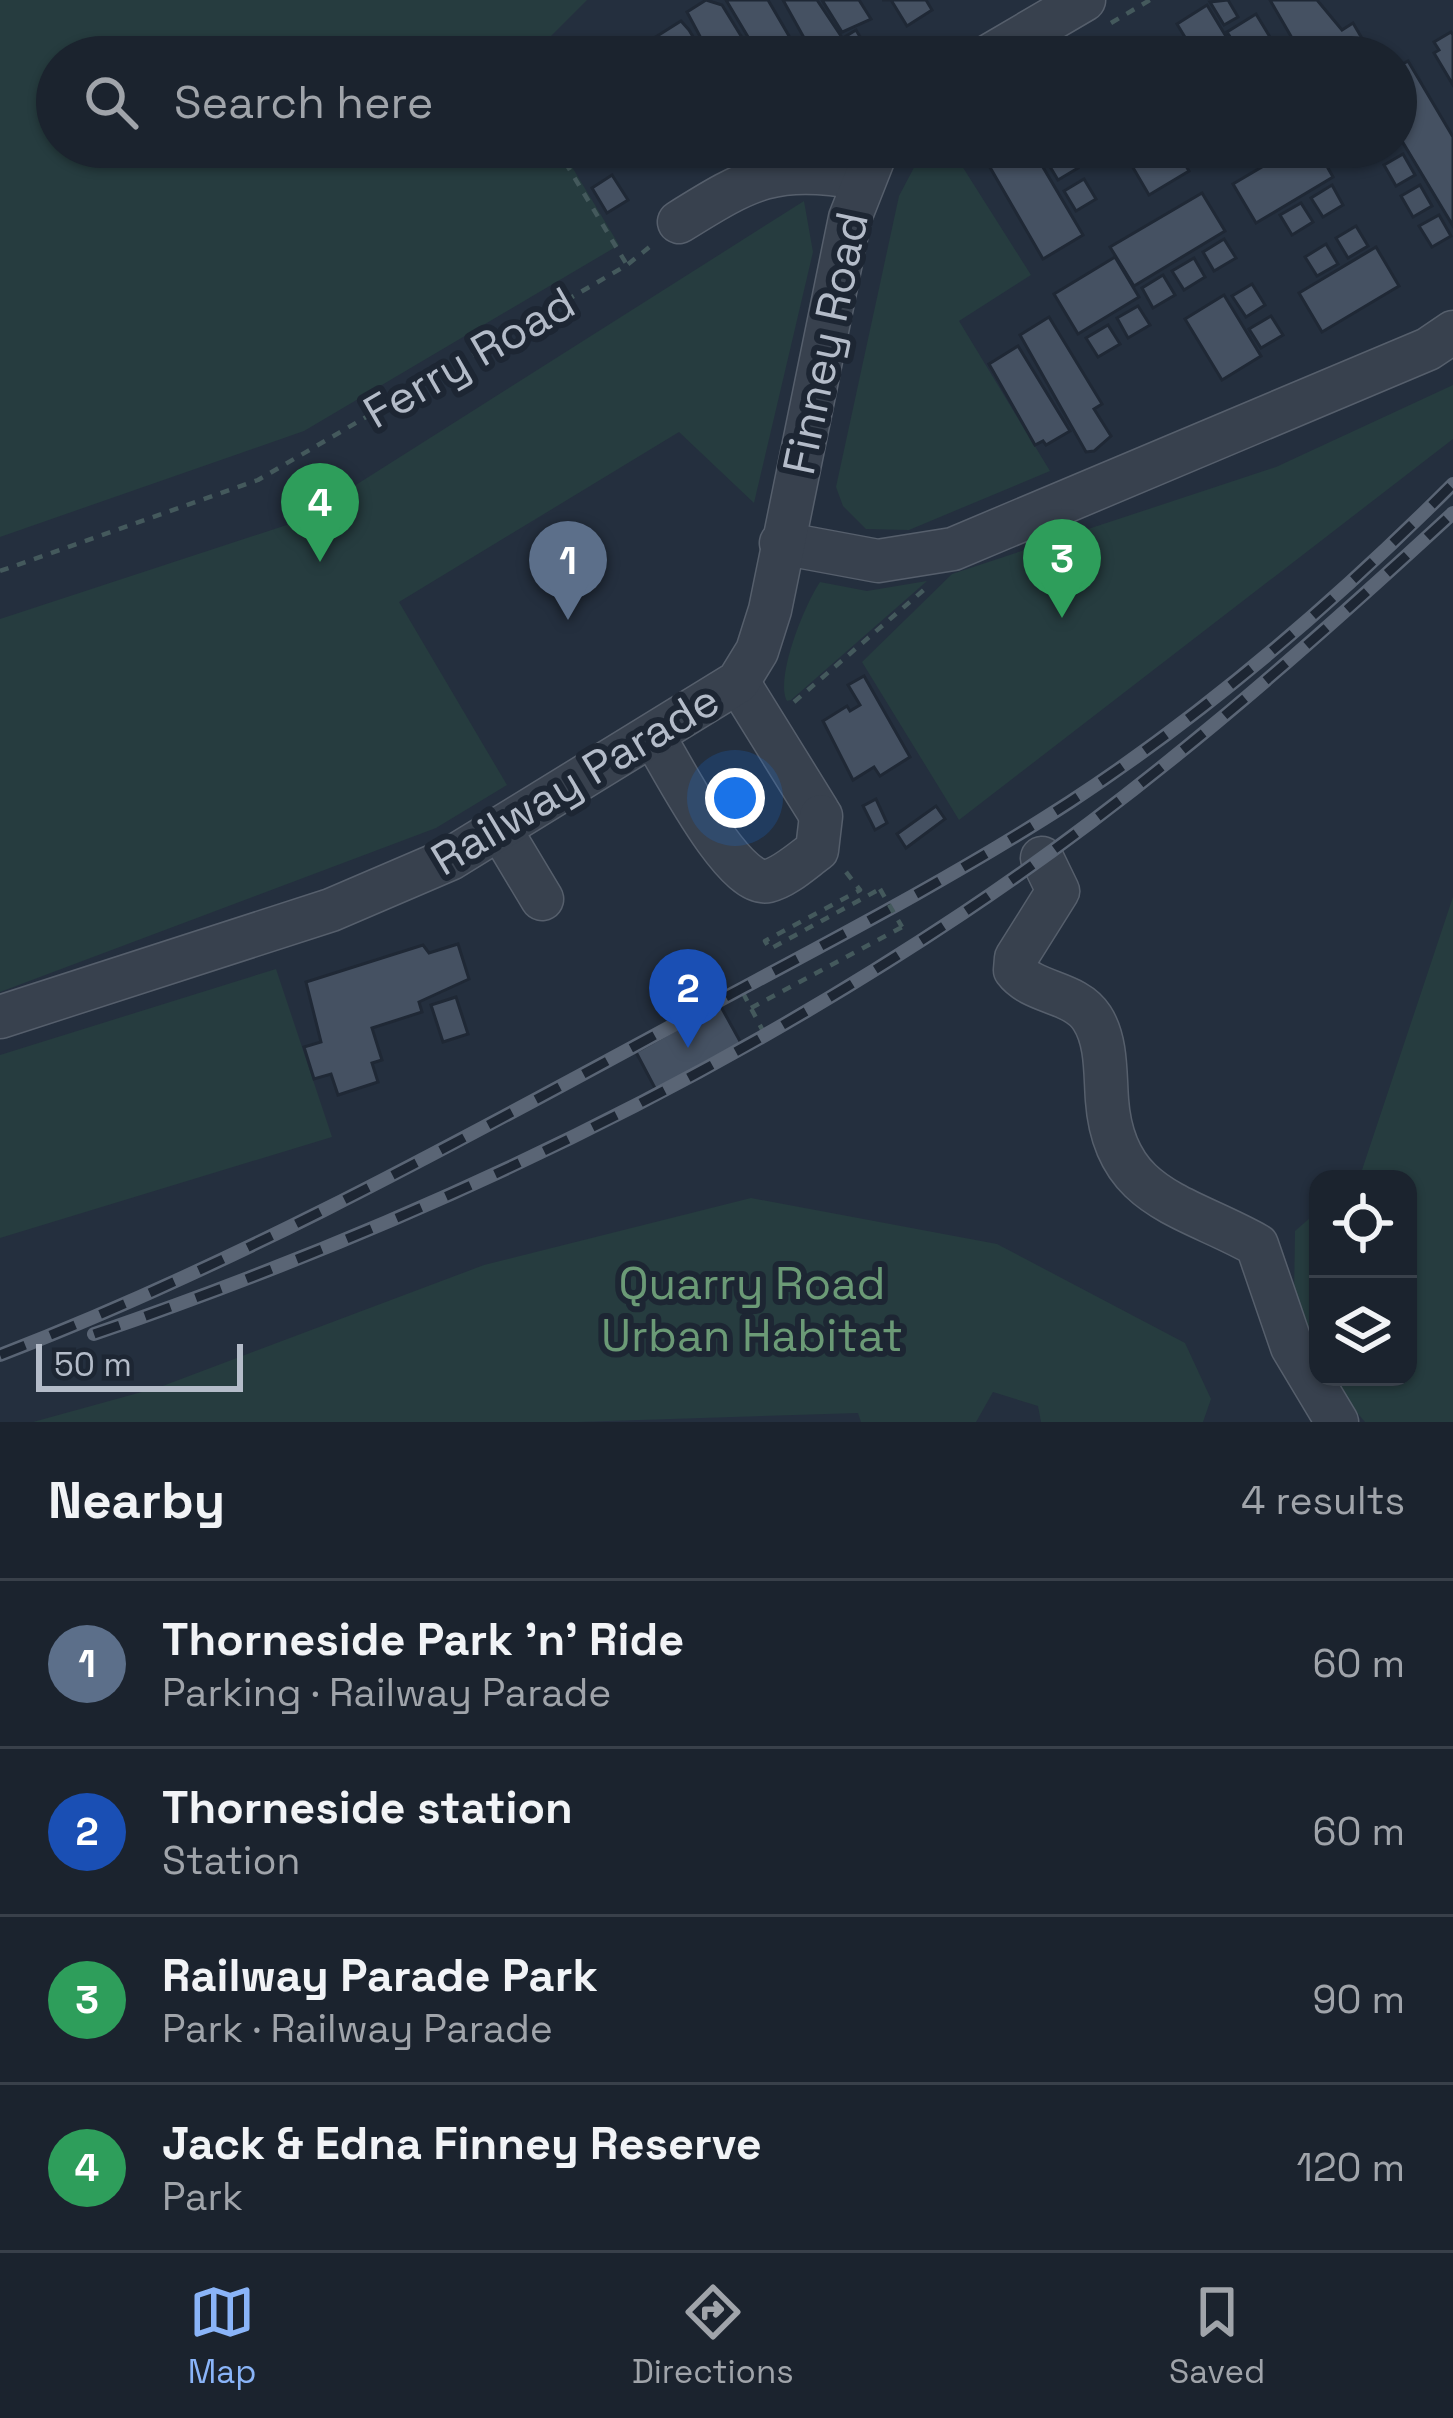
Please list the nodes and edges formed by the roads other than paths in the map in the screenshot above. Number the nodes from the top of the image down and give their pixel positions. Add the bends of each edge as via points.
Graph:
1 (1084, 0) edge
2 (1023, 36) edge
3 (824, 168) edge
4 (869, 168) edge
5 (679, 223) road end
6 (1453, 332) edge
7 (781, 544) junction
8 (738, 682) junction
9 (654, 737) junction
10 (500, 829) junction
11 (1042, 858) dead end
12 (542, 899) dead end
13 (0, 1017) edge
14 (1336, 1422) edge

1 - 2 street
3 - 5 street via 747,180
4 - 7 street, Finney Road
6 - 7 street via 953,549 878,561
7 - 8 street, Railway Parade via 770,610
8 - 9 street, Railway Parade
8 - 9 street via 819,814 817,850 771,880 751,879 732,862
9 - 10 street, Railway Parade
10 - 12 street
10 - 13 street, Railway Parade via 332,910
11 - 14 street via 1058,891 1015,970 1091,1016 1101,1037 1109,1126 1136,1179 1256,1245 1292,1348

